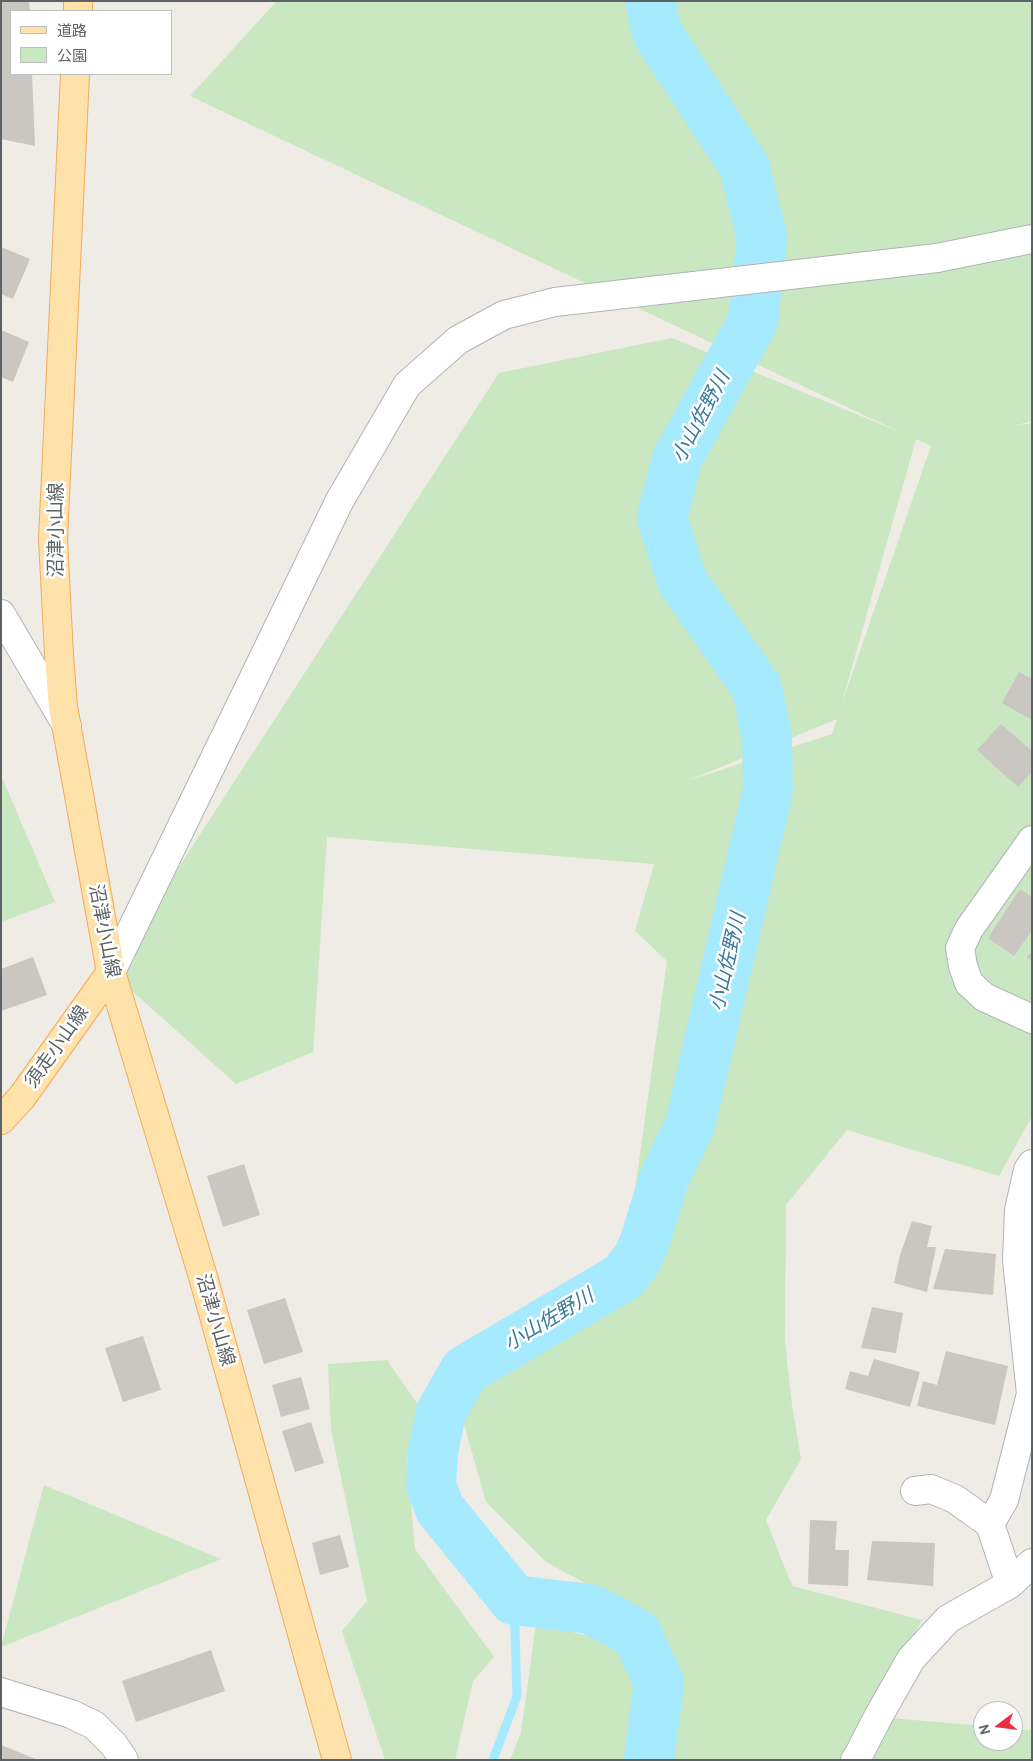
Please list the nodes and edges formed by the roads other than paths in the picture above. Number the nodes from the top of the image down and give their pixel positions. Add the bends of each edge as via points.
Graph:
1 (75, 75) edge
2 (1032, 239) edge
3 (1, 614) edge
4 (66, 726) junction
5 (1032, 840) edge
6 (111, 972) junction
7 (1032, 1019) edge
8 (1, 1120) edge
9 (1032, 1164) edge
10 (915, 1491) dead end
11 (990, 1524) junction
12 (1032, 1563) edge
13 (1010, 1584) junction
14 (1, 1692) edge
15 (124, 1760) edge
16 (337, 1760) edge
17 (854, 1760) edge

1 - 4 main road, 沼津小山線 via 53,539
2 - 6 street via 937,258 555,302 504,315 458,340 407,385 340,500
3 - 4 street
4 - 6 main road, 沼津小山線
5 - 7 street via 969,929 960,948 969,984 984,997
6 - 8 main road, 須走小山線 via 22,1097
6 - 16 main road, 沼津小山線 via 204,1280
9 - 11 street via 1018,1210 1016,1260 1031,1394 1004,1500
10 - 11 street via 930,1489 955,1499
11 - 13 street
12 - 13 street
13 - 17 street via 948,1619 911,1659
14 - 15 street via 71,1714 94,1725

